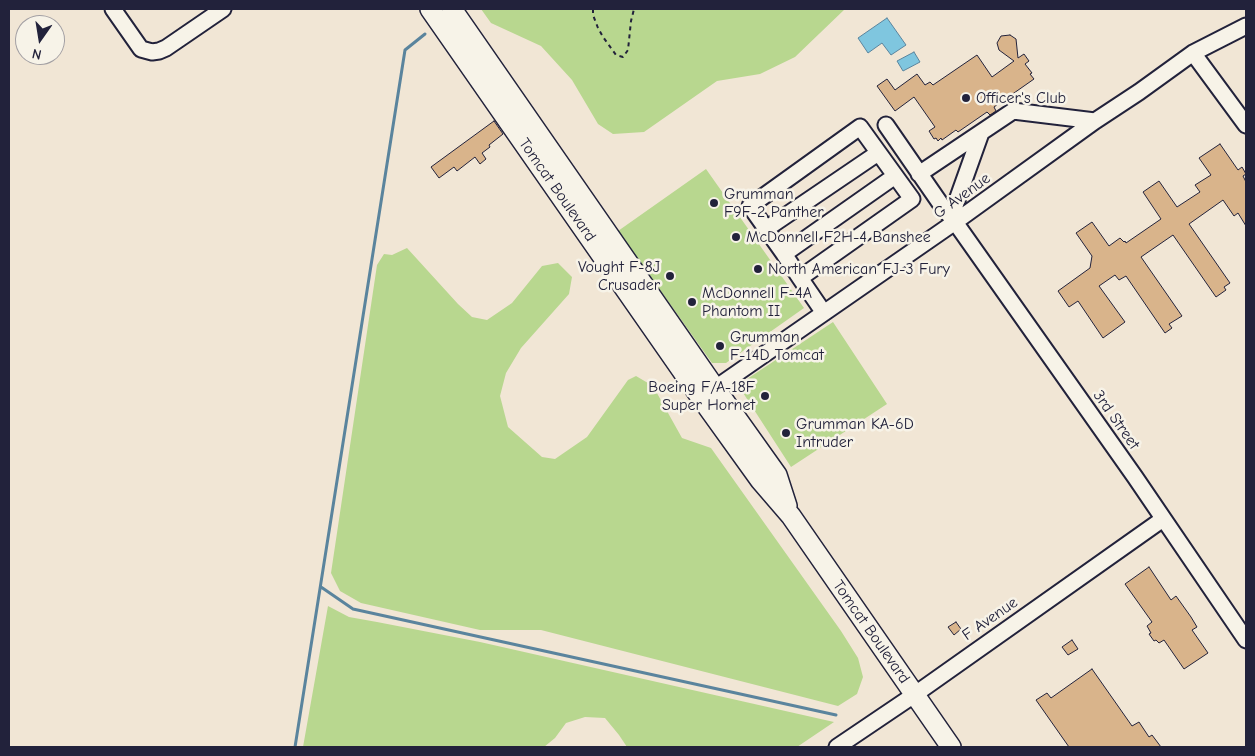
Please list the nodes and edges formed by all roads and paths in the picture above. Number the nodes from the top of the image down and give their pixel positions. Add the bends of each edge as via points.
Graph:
1 (113, 9) edge
2 (203, 9) edge
3 (223, 9) edge
4 (430, 9) edge
5 (452, 9) edge
6 (593, 9) edge
7 (634, 9) edge
8 (199, 26) junction
9 (1246, 26) edge
10 (1193, 53) junction
11 (1095, 121) junction
12 (1246, 125) edge
13 (886, 126) dead end
14 (981, 133) junction
15 (878, 152) junction
16 (919, 174) junction
17 (895, 176) junction
18 (953, 220) junction
19 (766, 229) junction
20 (784, 254) junction
21 (800, 278) junction
22 (824, 313) junction
23 (708, 393) junction
24 (1163, 519) junction
25 (1246, 640) edge
26 (914, 694) junction
27 (837, 747) edge
28 (951, 747) edge

1 - 8 street via 141,49 146,51 166,48
2 - 8 street
3 - 8 street
4 - 23 main road, Tomcat Boulevard
5 - 23 main road, Tomcat Boulevard
6 - 7 path via 603,37 616,55 623,57 628,50
9 - 10 street, G Avenue
10 - 11 street, G Avenue
10 - 12 street
11 - 14 street via 1013,112
11 - 18 street, G Avenue
13 - 16 street, 3rd Street
14 - 16 street
14 - 18 street
15 - 17 street
15 - 19 street
15 - 19 street via 860,127 750,206
16 - 18 street, 3rd Street
17 - 20 street
17 - 21 street via 912,199
18 - 22 street, G Avenue
18 - 24 street, 3rd Street
19 - 20 street
20 - 21 street
21 - 22 street
22 - 23 street, G Avenue
23 - 26 main road, Tomcat Boulevard via 760,480 791,516
24 - 25 street, 3rd Street
24 - 26 street, F Avenue
26 - 27 street, F Avenue
26 - 28 main road, Tomcat Boulevard

